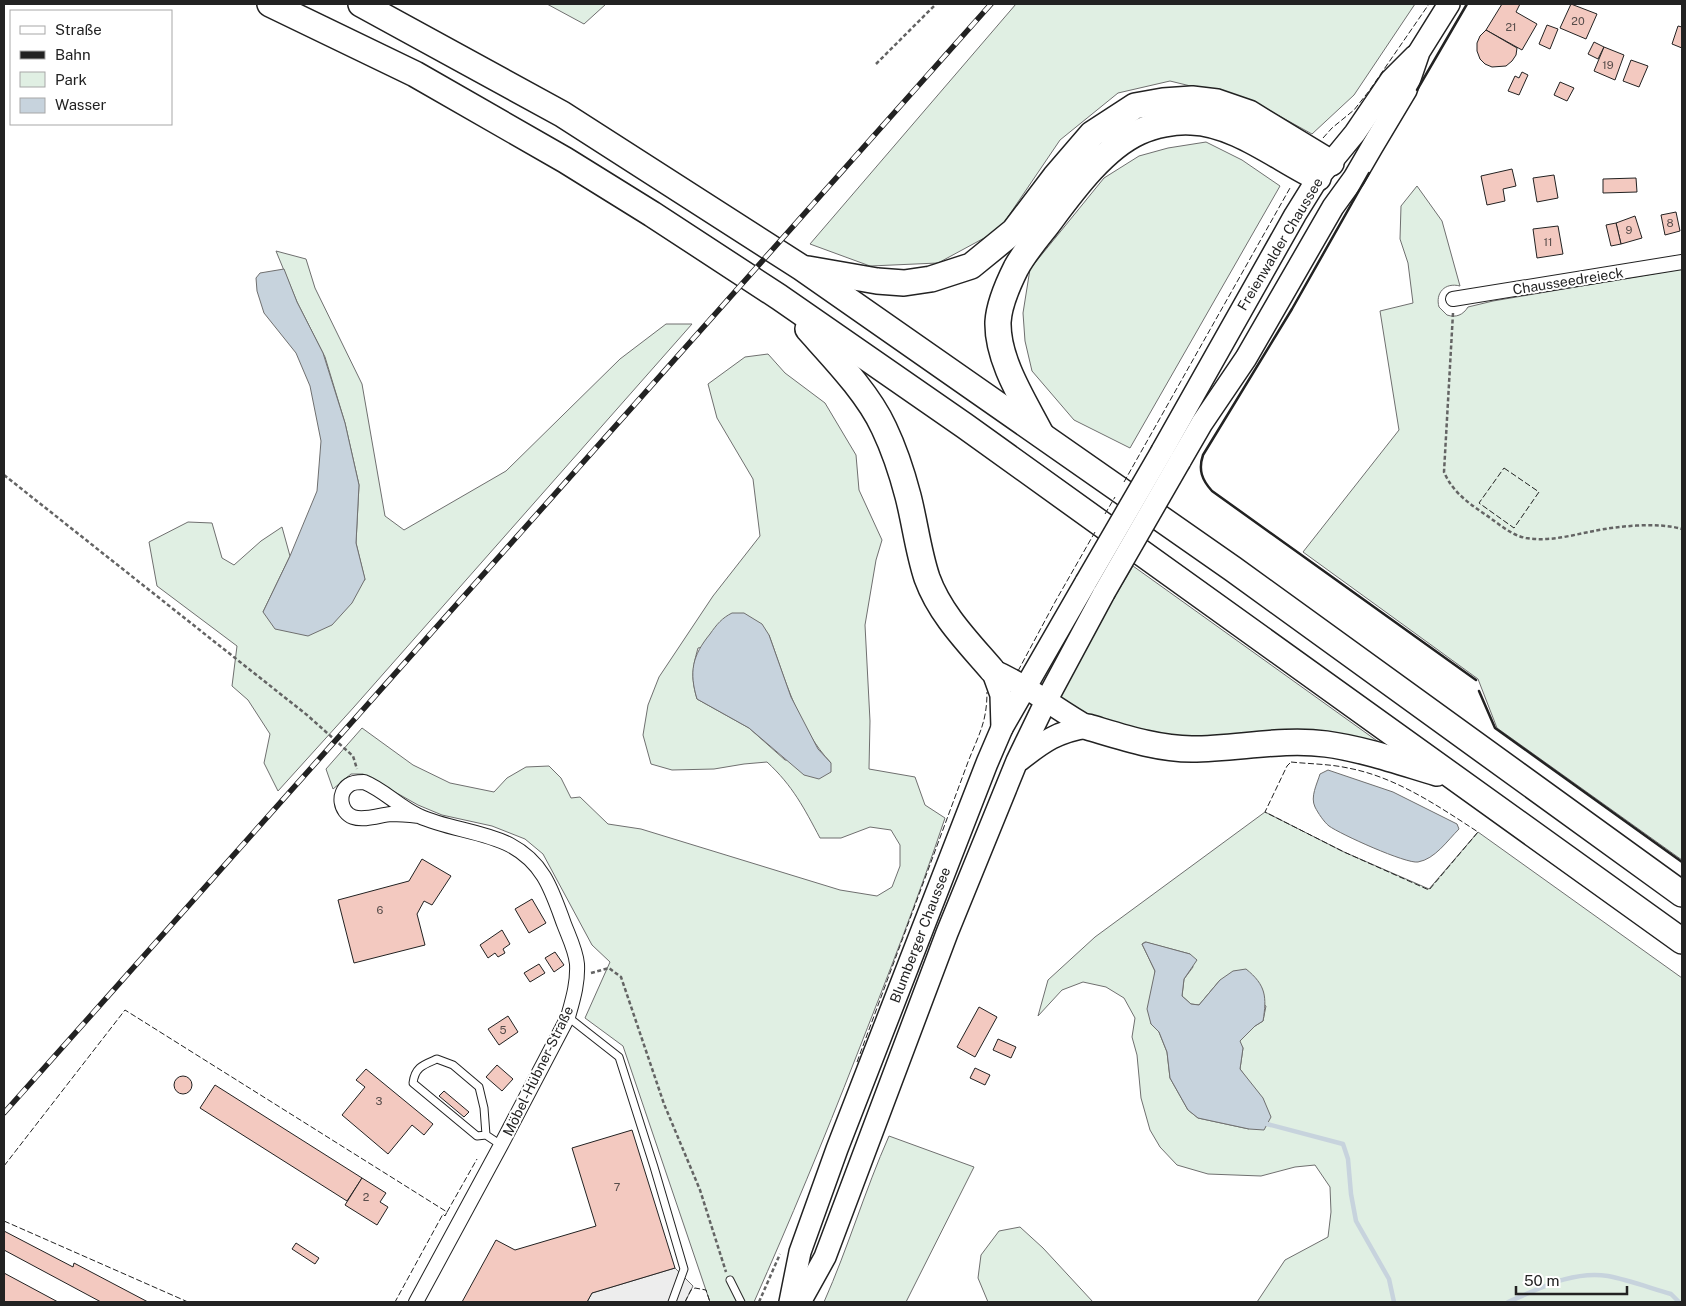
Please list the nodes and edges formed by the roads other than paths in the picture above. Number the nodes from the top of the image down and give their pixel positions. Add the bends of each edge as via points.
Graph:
1 (270, 4) edge
2 (361, 4) edge
3 (1449, 4) edge
4 (1336, 179) junction
5 (1682, 262) edge
6 (802, 268) junction
7 (779, 297) junction
8 (1453, 299) road end
9 (1042, 436) junction
10 (1171, 456) junction
11 (1095, 588) junction
12 (992, 670) junction
13 (1026, 687) junction
14 (1046, 701) junction
15 (1088, 727) junction
16 (1002, 728) junction
17 (1017, 762) junction
18 (1454, 778) junction
19 (419, 816) junction
20 (1682, 894) edge
21 (1682, 941) edge
22 (568, 1017) junction
23 (486, 1135) junction
24 (501, 1145) junction
25 (730, 1280) road end
26 (416, 1302) edge
27 (672, 1302) edge
28 (741, 1302) edge
29 (790, 1302) edge
30 (800, 1302) edge

1 - 7 highway via 415,74 539,145
2 - 6 highway via 562,114
3 - 4 main road, Freienwalder Chaussee via 1419,52 1391,80 1355,133
4 - 6 highway via 1248,113 1217,102 1192,99 1163,101 1135,106 1092,134 1014,231 971,266 931,279 904,283
4 - 9 highway via 1237,134 1192,122 1170,123 1140,131 1105,157 1072,192 1035,240 1017,268 998,321 1000,344 1009,370
4 - 10 main road, Freienwalder Chaussee via 1246,358 1202,423
4 - 10 main road, Freienwalder Chaussee via 1290,224
5 - 8 street, Chausseedreieck
6 - 9 highway
7 - 12 highway via 844,369 883,426 908,496 927,578 955,628
7 - 18 highway via 965,426
9 - 20 highway via 1241,575
10 - 11 main road, bridge
11 - 13 main road, Blumberger Chaussee
11 - 14 main road, Blumberger Chaussee
12 - 13 main road
12 - 16 main road via 1001,695
13 - 14 main road
13 - 16 main road, Blumberger Chaussee
14 - 15 main road
14 - 17 main road, Blumberger Chaussee
15 - 17 main road via 1058,734
15 - 18 highway via 1146,744 1191,749 1281,742 1325,744
16 - 29 main road, Blumberger Chaussee via 837,1149 800,1252
17 - 30 main road, Blumberger Chaussee via 947,933 825,1257
18 - 21 highway
19 - 19 street, Möbel-Hübner-Straße via 371,785 360,782 343,790 341,802 347,814 354,817
19 - 22 street, Möbel-Hübner-Straße via 508,844 539,868 549,883 577,962 574,997
22 - 24 street, Möbel-Hübner-Straße
22 - 27 lane via 619,1057 684,1269
23 - 23 lane via 479,1086 453,1065 437,1059 422,1065 414,1074 413,1083 477,1136
23 - 24 lane
24 - 26 street, Möbel-Hübner-Straße
25 - 28 lane

